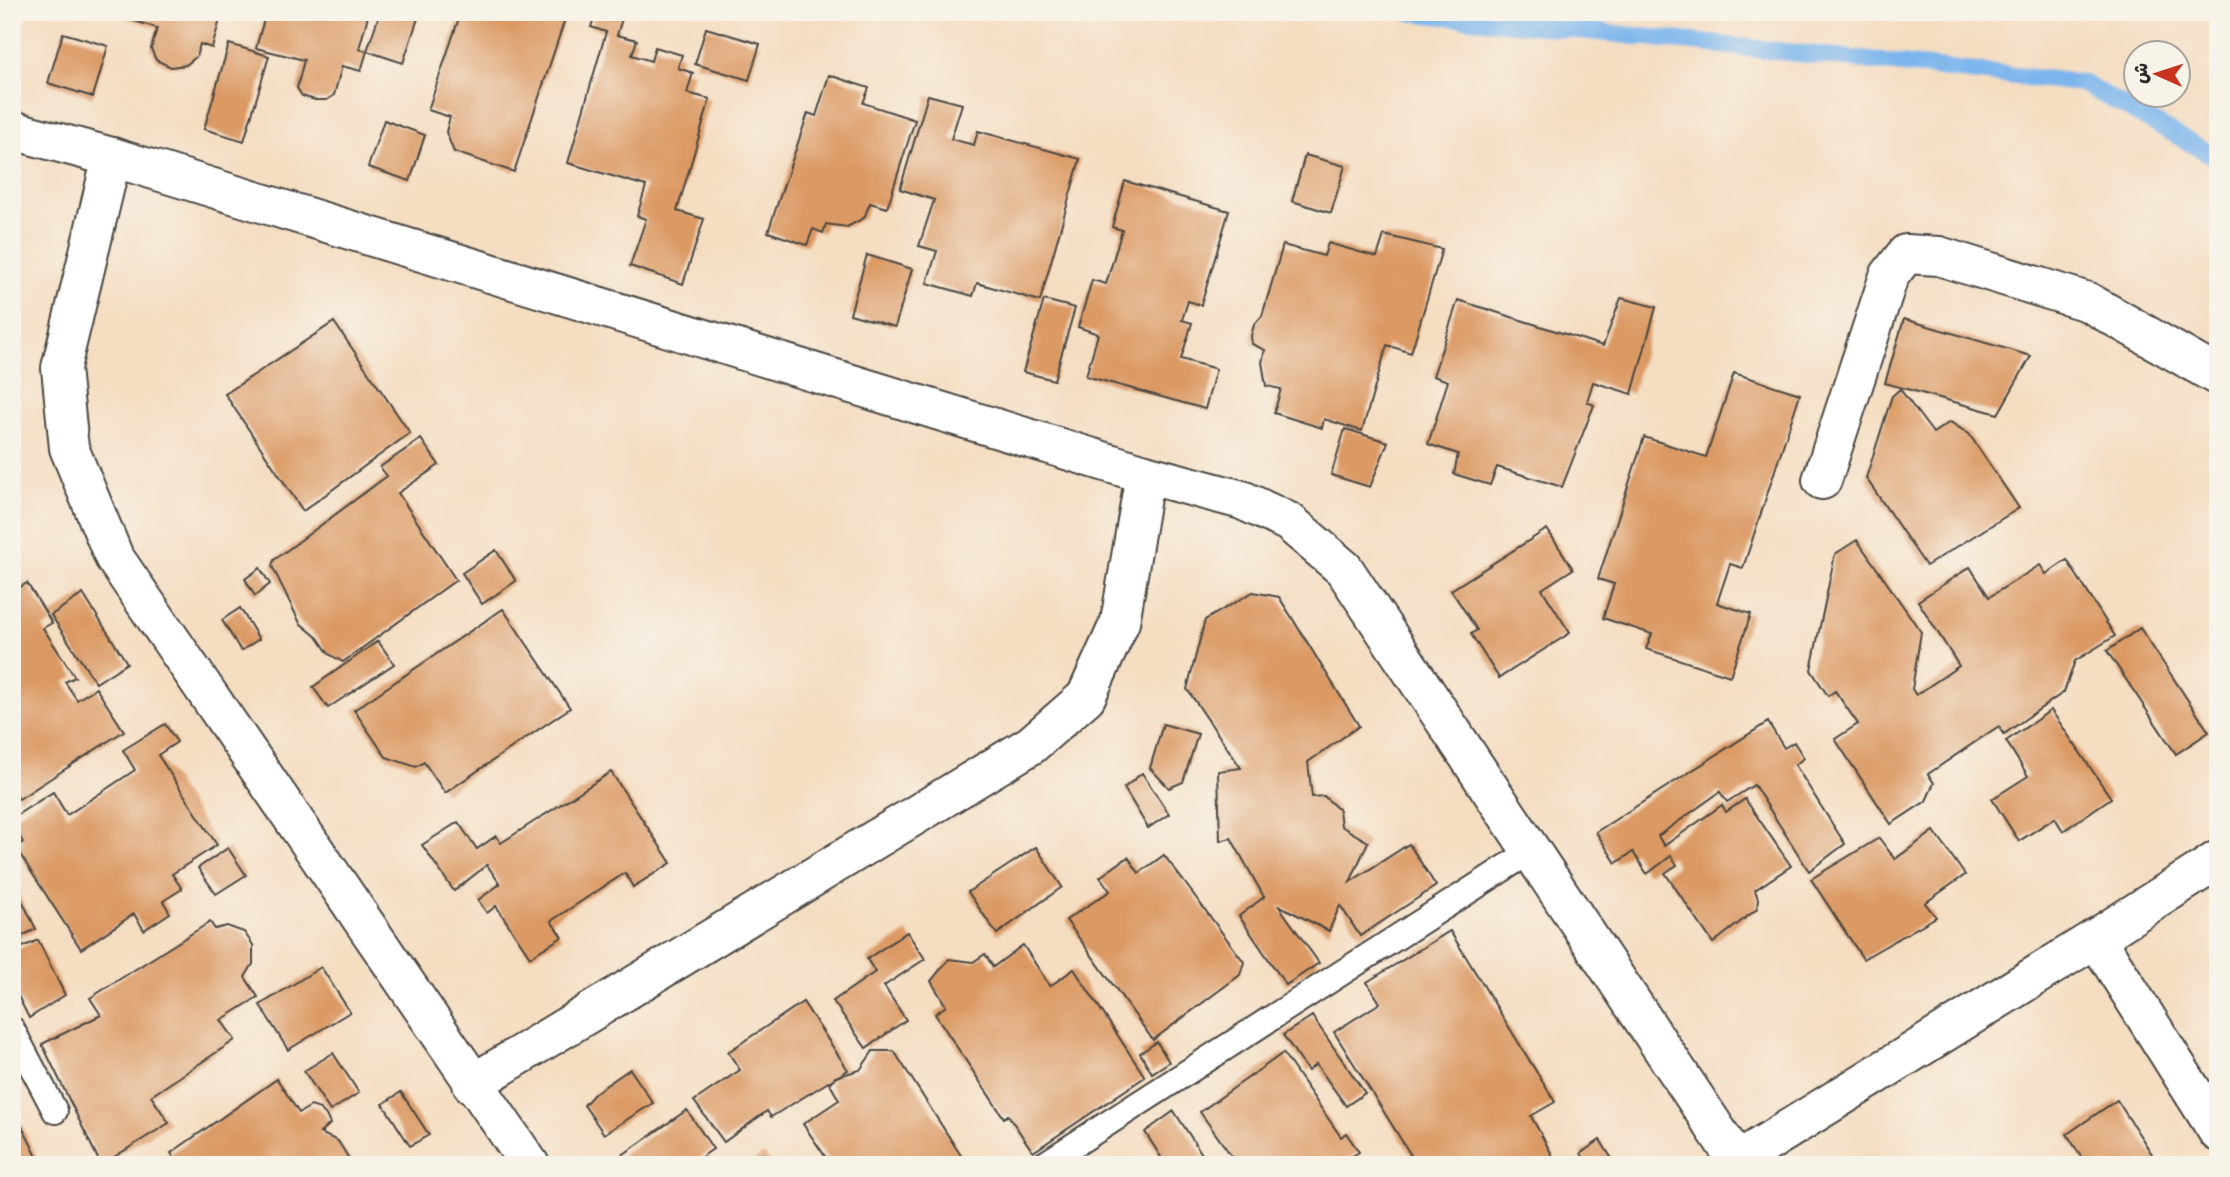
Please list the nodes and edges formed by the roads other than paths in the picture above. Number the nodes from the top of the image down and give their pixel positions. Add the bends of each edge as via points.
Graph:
1 (12, 130) edge
2 (112, 157) junction
3 (2218, 376) edge
4 (1145, 474) junction
5 (1822, 480) dead end
6 (1531, 851) junction
7 (2218, 860) edge
8 (2096, 938) junction
9 (12, 1029) edge
10 (472, 1084) junction
11 (55, 1111) dead end
12 (2218, 1132) edge
13 (1734, 1163) edge
14 (530, 1165) edge
15 (1043, 1165) edge

1 - 2 street
2 - 4 street
2 - 10 street via 61,368 69,448 114,557
3 - 5 street via 2088,302 1940,256 1906,254 1889,276
4 - 6 street via 1242,500 1289,522 1344,569
4 - 10 street via 1120,622 1086,696 1031,745
6 - 13 street
6 - 15 lane
7 - 8 street
8 - 12 street
8 - 13 street
9 - 11 lane
10 - 14 street

